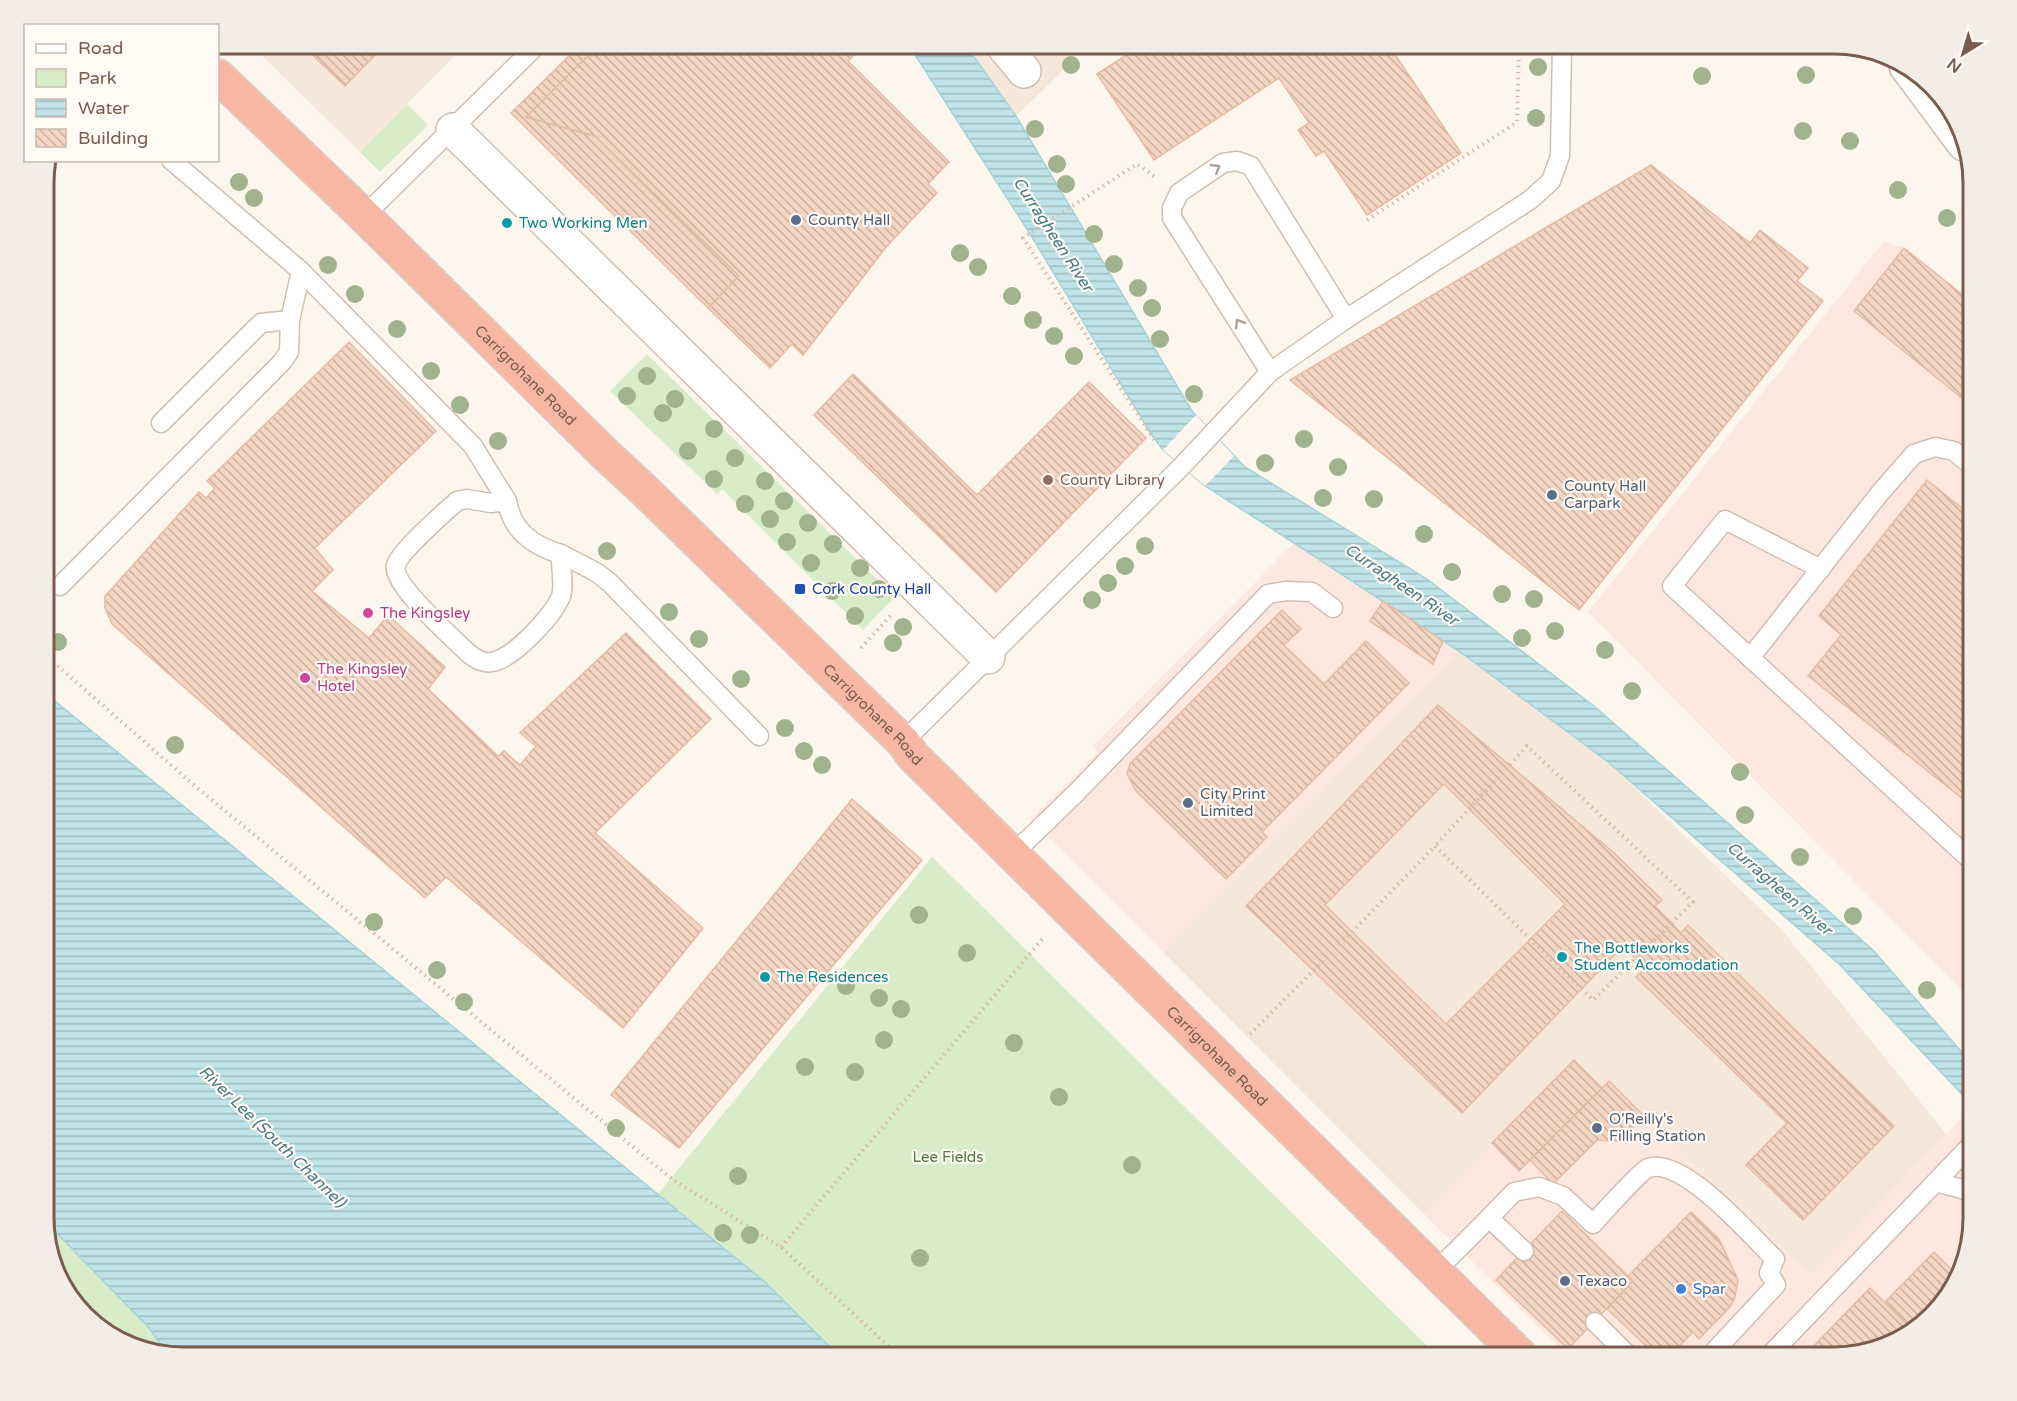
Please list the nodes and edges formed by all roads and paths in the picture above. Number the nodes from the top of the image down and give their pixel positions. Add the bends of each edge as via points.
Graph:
1 (528, 54) edge
2 (1010, 54) edge
3 (1519, 54) edge
4 (1562, 54) edge
5 (1024, 71) dead end
6 (219, 77) edge
7 (1926, 93) edge
8 (1947, 122) edge
9 (453, 130) junction
10 (173, 162) edge
11 (1179, 193) junction
12 (364, 216) junction
13 (1367, 220) dead end
14 (301, 271) junction
15 (1346, 319) junction
16 (290, 320) junction
17 (1270, 372) junction
18 (161, 423) dead end
19 (1155, 441) dead end
20 (1963, 458) edge
21 (507, 501) junction
22 (561, 554) junction
23 (1821, 569) junction
24 (60, 586) dead end
25 (917, 587) junction
26 (1333, 608) dead end
27 (858, 651) dead end
28 (988, 657) junction
29 (1750, 658) junction
30 (54, 663) edge
31 (759, 736) dead end
32 (903, 742) junction
33 (1435, 846) junction
34 (1963, 852) edge
35 (1012, 855) junction
36 (1067, 910) junction
37 (1247, 1037) dead end
38 (1963, 1154) edge
39 (1936, 1182) junction
40 (1963, 1189) edge
41 (1489, 1218) junction
42 (781, 1247) junction
43 (1524, 1251) dead end
44 (1435, 1272) junction
45 (1595, 1322) dead end
46 (888, 1347) edge
47 (1511, 1347) edge
48 (1619, 1347) edge
49 (1719, 1347) edge
50 (1778, 1347) edge

1 - 9 lane
2 - 5 street
3 - 13 path via 1517,122
4 - 15 lane via 1560,156 1551,181 1530,200
6 - 12 highway, Carrigrohane Road
7 - 8 street
9 - 12 lane
9 - 25 street
10 - 14 lane
11 -> 15 lane via 1223,163 1237,161 1251,166
17 -> 11 lane via 1172,218
11 - 19 path via 1137,164 1023,238
12 - 32 highway, Carrigrohane Road
14 - 16 lane
14 - 21 lane via 474,446
15 - 17 lane
16 - 18 lane via 261,323
16 - 24 lane via 289,352 282,362
17 - 28 lane via 1182,466
20 - 23 lane via 1954,451 1935,447 1914,454
21 - 22 lane via 515,524 533,542
21 - 22 lane via 457,501 396,564 396,575 404,589 467,652 491,663 507,657 551,615 564,586
22 - 31 lane via 609,582
23 - 29 lane
23 - 29 lane via 1725,520 1672,586
25 - 27 path
25 - 28 street
26 - 35 lane via 1312,592 1268,594
28 - 32 lane
29 - 34 lane
30 - 42 path via 195,786 672,1179
32 - 35 highway, Carrigrohane Road
33 - 33 path via 1593,1000 1693,902 1527,746
33 - 37 path
35 - 36 highway, Carrigrohane Road
36 - 42 path
36 - 44 highway, Carrigrohane Road
38 - 39 lane
39 - 40 lane
39 - 50 lane
41 - 43 lane
41 - 44 lane
41 - 49 lane via 1514,1192 1539,1187 1563,1196 1593,1224 1647,1168 1662,1166 1678,1172 1698,1184 1775,1259 1769,1273 1776,1285
42 - 46 path
44 - 47 highway, Carrigrohane Road
45 - 48 lane

